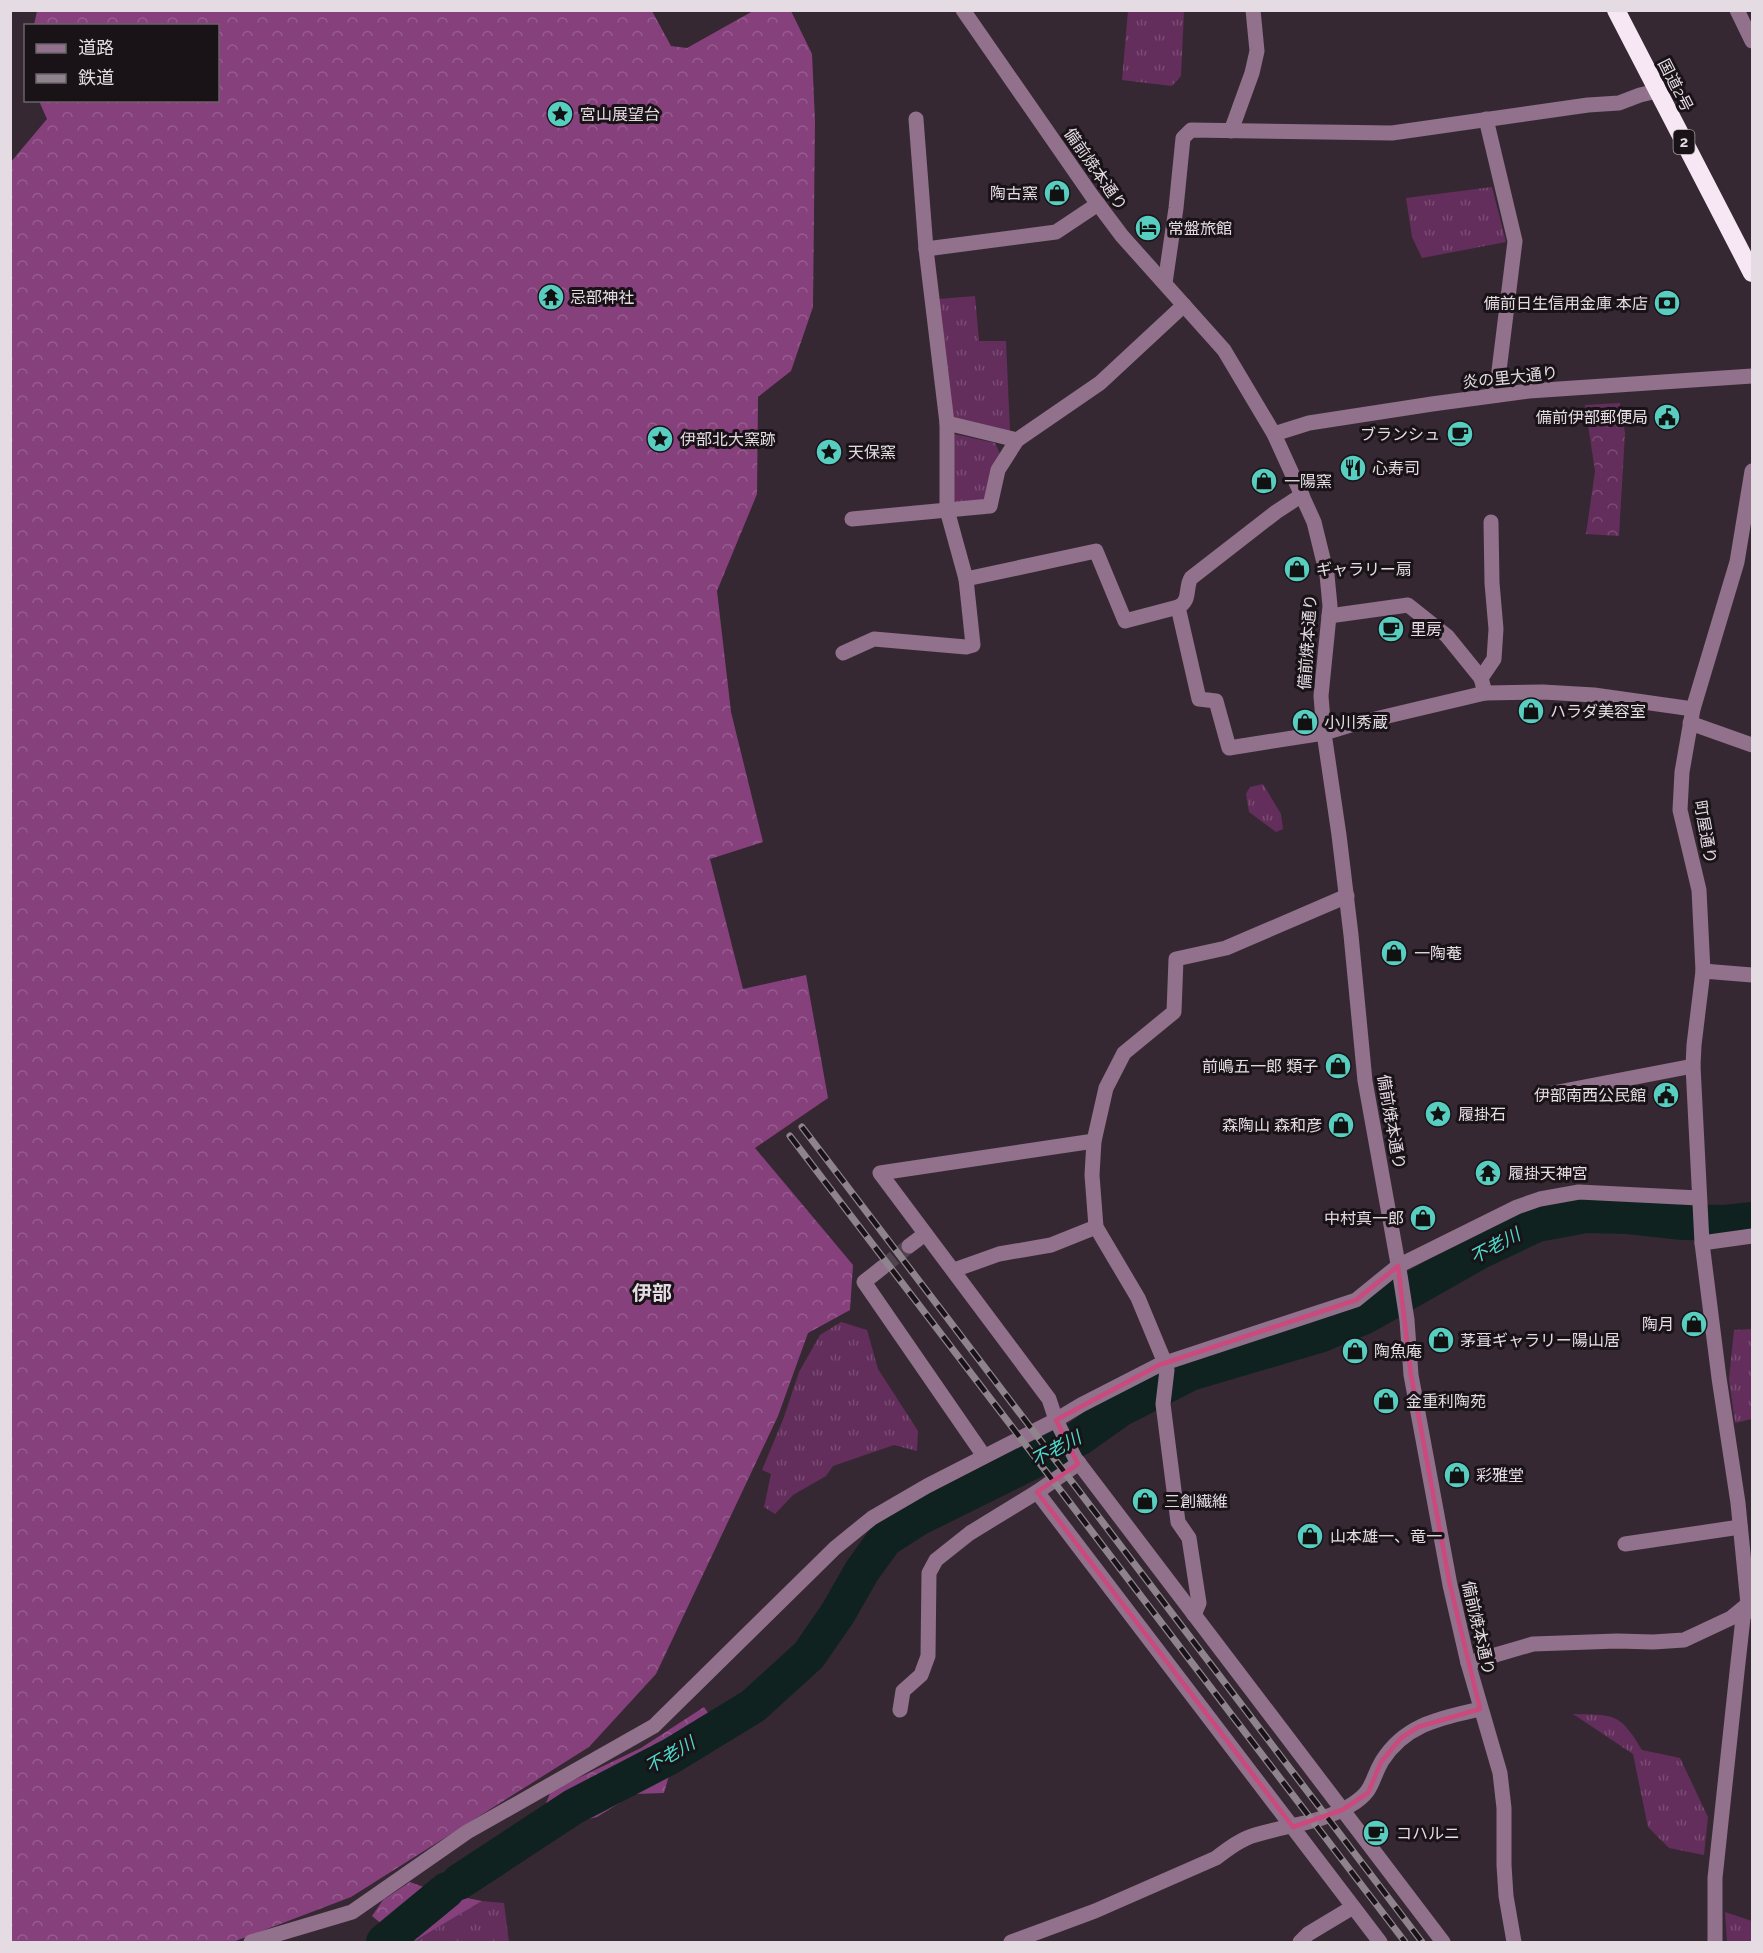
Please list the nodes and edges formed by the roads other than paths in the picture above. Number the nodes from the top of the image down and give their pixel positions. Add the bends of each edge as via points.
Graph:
1 (963, 10) edge
2 (1253, 10) edge
3 (1616, 10) edge
4 (1737, 10) edge
5 (1752, 41) edge
6 (1657, 91) junction
7 (916, 119) dead end
8 (1486, 119) junction
9 (1231, 131) junction
10 (1098, 204) junction
11 (926, 249) junction
12 (1752, 273) edge
13 (1165, 283) junction
14 (1184, 304) junction
15 (1752, 376) edge
16 (1496, 395) junction
17 (947, 423) junction
18 (1274, 434) junction
19 (1017, 440) junction
20 (1752, 471) edge
21 (1302, 495) junction
22 (947, 510) junction
23 (852, 519) dead end
24 (1491, 522) dead end
25 (966, 579) junction
26 (1178, 607) junction
27 (1329, 616) junction
28 (843, 653) dead end
29 (1483, 685) junction
30 (1692, 716) junction
31 (1324, 733) junction
32 (1752, 745) edge
33 (1347, 896) junction
34 (1703, 971) junction
35 (1752, 975) edge
36 (1694, 1066) junction
37 (1553, 1094) dead end
38 (1094, 1141) junction
39 (1699, 1202) junction
40 (1096, 1227) junction
41 (925, 1234) junction
42 (1752, 1236) edge
43 (1702, 1243) junction
44 (909, 1246) tunnel mouth
45 (883, 1267) tunnel mouth
46 (954, 1270) junction
47 (1399, 1270) junction
48 (1166, 1367) junction
49 (1059, 1425) junction
50 (984, 1456) junction
51 (1077, 1461) junction
52 (1037, 1492) junction
53 (1740, 1527) junction
54 (1625, 1545) dead end
55 (1750, 1602) edge
56 (1194, 1615) junction
57 (1468, 1663) junction
58 (1480, 1708) junction
59 (900, 1710) dead end
60 (1342, 1810) junction
61 (1293, 1827) junction
62 (1353, 1906) junction
63 (251, 1942) edge
64 (1011, 1942) edge
65 (1300, 1942) edge
66 (1380, 1942) edge
67 (1443, 1942) edge
68 (1514, 1942) edge
69 (1715, 1942) edge

1 - 10 street, 備前焼本通り
2 - 9 street via 1257,51
3 - 6 highway, 国道2号 / 2
4 - 5 street
6 - 8 street via 1619,103
6 - 12 highway, 国道2号 / 2
7 - 11 street
8 - 9 street via 1392,133
8 - 16 street via 1515,241
9 - 13 street via 1191,130 1183,138
10 - 11 street via 1056,232
10 - 13 street, 備前焼本通り
11 - 17 street
13 - 14 street, 備前焼本通り
14 - 18 street, 備前焼本通り via 1224,350
14 - 19 street via 1100,383
15 - 16 street, 炎の里大通り
16 - 18 street, 炎の里大通り via 1309,423
17 - 19 street
17 - 22 street
18 - 21 street, 備前焼本通り
19 - 22 street via 998,470 990,506
20 - 30 street, 町屋通り via 1737,562
21 - 26 street via 1191,578 1189,593
21 - 27 street, 備前焼本通り via 1314,522 1327,575
22 - 23 street
22 - 25 street
24 - 29 street via 1496,629 1494,658
25 - 26 street via 1096,551 1125,621
25 - 28 street via 973,645 874,639
26 - 31 street via 1199,699 1216,701 1229,748
27 - 29 street via 1408,605 1447,636
27 - 31 street, 備前焼本通り via 1321,696
29 - 30 street via 1594,695
29 - 31 street
30 - 32 street
30 - 34 street, 町屋通り via 1680,810 1699,890
31 - 33 street, 備前焼本通り
33 - 38 street via 1226,948 1176,959 1174,1012 1124,1053 1106,1088
33 - 47 street, 備前焼本通り via 1365,1081
34 - 35 street
34 - 36 street, 町屋通り
36 - 37 street
36 - 39 street, 町屋通り
38 - 40 street
38 - 41 street via 880,1173
39 - 43 street, 町屋通り
39 - 47 street via 1579,1192 1540,1199 1517,1207
40 - 46 street via 1051,1245 999,1254
40 - 48 street via 1138,1298
41 - 44 street
41 - 46 street
42 - 43 street
43 - 53 street, 町屋通り
45 - 50 street via 864,1282
46 - 49 street via 1049,1399
47 - 48 street via 1356,1299
47 - 57 street, 備前焼本通り via 1412,1375
48 - 49 street via 1081,1405
48 - 56 street via 1163,1404 1178,1522 1189,1538 1198,1592
49 - 50 street
49 - 51 street
50 - 63 street via 872,1518 835,1548 654,1726 467,1832 352,1912
51 - 52 street
51 - 56 street
52 - 59 street via 970,1533 936,1560 929,1573 928,1656 921,1675 903,1691
52 - 61 street
53 - 54 street
53 - 55 street, 町屋通り
55 - 57 street via 1731,1618 1684,1640 1533,1644
55 - 69 street, 町屋通り via 1743,1618 1715,1878
56 - 60 street
57 - 58 street, 備前焼本通り
58 - 60 street via 1418,1726 1401,1738 1381,1762 1368,1793
58 - 68 street, 備前焼本通り via 1503,1790 1505,1875
60 - 61 street
60 - 67 street
61 - 62 street
61 - 64 street via 1254,1835 1216,1858 1095,1911
62 - 65 street
62 - 66 street

